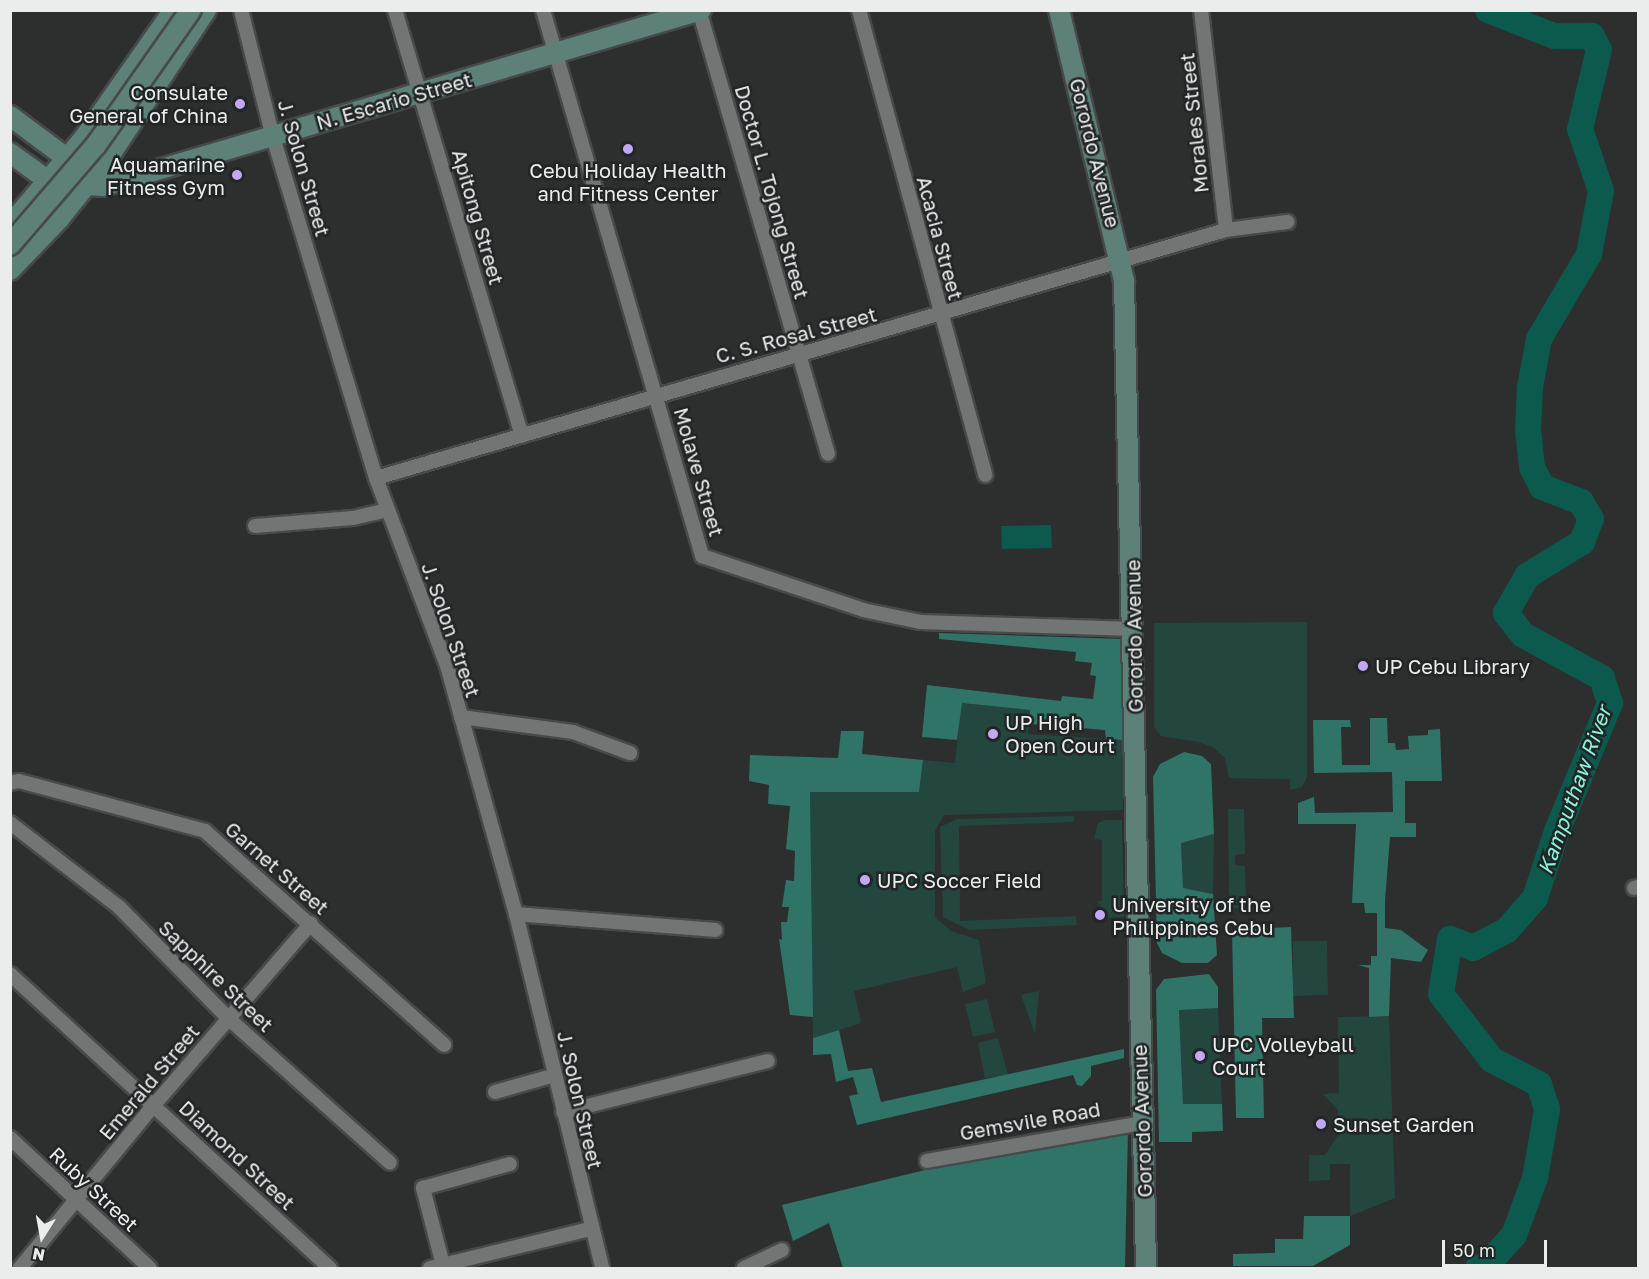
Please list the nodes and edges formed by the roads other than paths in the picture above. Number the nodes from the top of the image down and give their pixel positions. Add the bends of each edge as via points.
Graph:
1 (174, 10) edge
2 (191, 10) edge
3 (206, 10) edge
4 (241, 10) edge
5 (395, 10) edge
6 (543, 10) edge
7 (859, 10) edge
8 (1059, 10) edge
9 (1202, 10) edge
10 (700, 11) edge
11 (555, 52) junction
12 (421, 94) junction
13 (10, 116) edge
14 (273, 137) junction
15 (10, 153) edge
16 (68, 159) junction
17 (50, 182) junction
18 (86, 188) junction
19 (1287, 222) dead end
20 (10, 225) edge
21 (1226, 230) junction
22 (10, 245) edge
23 (1121, 262) junction
24 (10, 270) edge
25 (939, 314) junction
26 (799, 355) junction
27 (657, 393) junction
28 (522, 435) junction
29 (828, 454) dead end
30 (985, 475) dead end
31 (376, 478) junction
32 (387, 510) junction
33 (255, 526) dead end
34 (1134, 629) junction
35 (461, 717) junction
36 (630, 753) dead end
37 (10, 783) edge
38 (10, 823) edge
39 (516, 914) junction
40 (311, 923) junction
41 (715, 930) dead end
42 (10, 974) edge
43 (228, 1018) junction
44 (444, 1045) dead end
45 (768, 1061) dead end
46 (555, 1075) junction
47 (495, 1092) dead end
48 (154, 1105) junction
49 (563, 1112) junction
50 (1142, 1123) junction
51 (10, 1138) edge
52 (927, 1161) dead end
53 (390, 1162) dead end
54 (510, 1164) dead end
55 (78, 1199) junction
56 (590, 1228) junction
57 (782, 1250) dead end
58 (437, 1267) edge
59 (21, 1269) edge
60 (150, 1269) edge
61 (330, 1269) edge
62 (602, 1269) edge
63 (744, 1269) edge
64 (1146, 1269) edge

1 - 16 main road
2 - 22 main road, bridge via 96,145
3 - 18 main road
4 - 14 street, J. Solon Street
5 - 12 street, Apitong Street
6 - 11 street, Molave Street
7 - 25 street, Acacia Street
8 - 23 main road, Gorordo Avenue
9 - 21 street, Morales Street
10 - 11 main road, N. Escario Street
10 - 26 street, Doctor L. Tojong Street
11 - 12 main road, N. Escario Street
11 - 27 street, Molave Street
12 - 14 main road, N. Escario Street
12 - 28 street, Apitong Street
13 - 16 main road
14 - 18 main road, N. Escario Street via 120,182
14 - 31 street, J. Solon Street
15 - 17 main road
16 - 17 main road
16 - 18 main road
17 - 18 main road, N. Escario Street
17 - 20 main road
18 - 24 main road
19 - 21 street, C. S. Rosal Street
21 - 23 street, C. S. Rosal Street
23 - 25 street, C. S. Rosal Street
23 - 34 main road, Gorordo Avenue
25 - 26 street, C. S. Rosal Street
25 - 30 street, Acacia Street
26 - 27 street, C. S. Rosal Street
26 - 29 street, Doctor L. Tojong Street
27 - 28 street, C. S. Rosal Street
27 - 34 street, Molave Street via 702,556 862,610 920,622
28 - 31 street, C. S. Rosal Street
31 - 32 street, J. Solon Street
32 - 33 street via 353,518
32 - 35 street, J. Solon Street via 448,669
34 - 50 main road, Gorordo Avenue
35 - 36 street via 573,732
35 - 39 street, J. Solon Street
37 - 40 street, Garnet Street via 19,781 205,831
38 - 43 street, Sapphire Street via 118,907
39 - 41 street
39 - 46 street, J. Solon Street
40 - 43 street, Emerald Street
40 - 44 street, Garnet Street
42 - 48 street, Diamond Street
43 - 48 street, Emerald Street
43 - 53 street, Sapphire Street
45 - 49 street
46 - 47 street
46 - 49 street, J. Solon Street
48 - 55 street, Emerald Street
48 - 61 street, Diamond Street
49 - 56 street, J. Solon Street
50 - 52 street, Gemsvile Road
50 - 64 main road, Gorordo Avenue
51 - 55 street, Ruby Street
54 - 58 street via 423,1188
55 - 59 street, Emerald Street
55 - 60 street, Ruby Street
56 - 58 street
56 - 62 street, J. Solon Street
57 - 63 street

